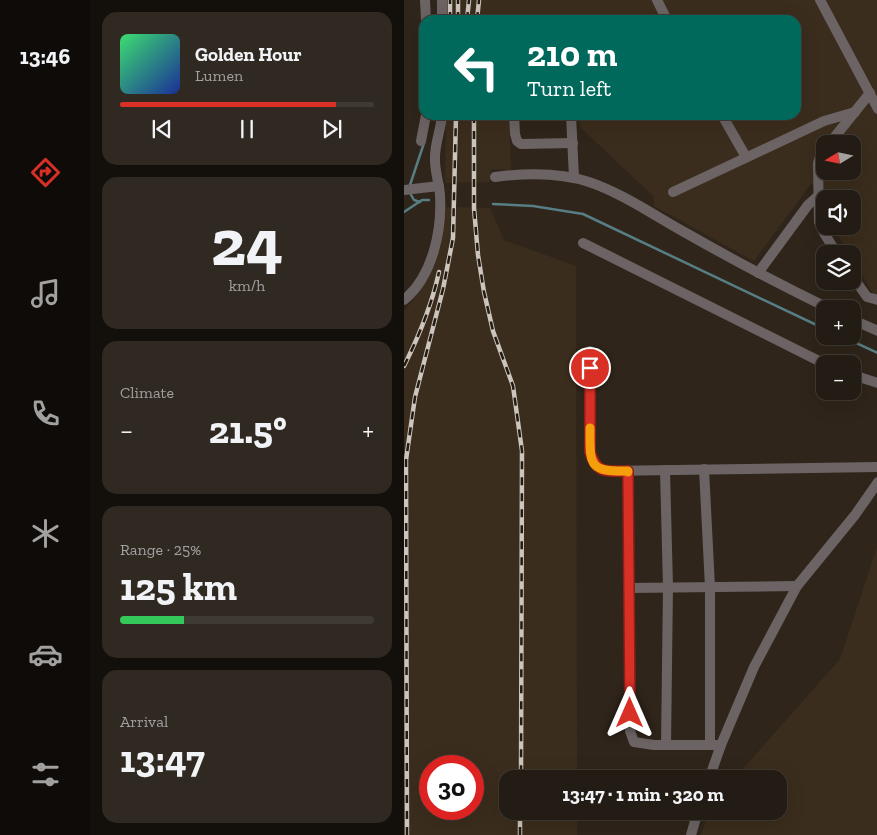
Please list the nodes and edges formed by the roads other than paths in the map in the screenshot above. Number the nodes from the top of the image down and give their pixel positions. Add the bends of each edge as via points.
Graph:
1 (424, 0) edge
2 (442, 0) edge
3 (657, 0) edge
4 (820, 0) edge
5 (426, 15) edge
6 (442, 15) edge
7 (664, 15) edge
8 (870, 93) junction
9 (877, 109) edge
10 (855, 112) junction
11 (425, 120) edge
12 (441, 120) edge
13 (514, 120) edge
14 (571, 120) edge
15 (725, 120) edge
16 (836, 135) edge
17 (421, 141) dead end
18 (573, 143) junction
19 (746, 157) junction
20 (495, 177) dead end
21 (574, 178) junction
22 (408, 189) edge
23 (440, 191) junction
24 (673, 192) dead end
25 (816, 198) edge
26 (583, 243) dead end
27 (758, 273) junction
28 (861, 289) edge
29 (404, 300) edge
30 (877, 300) edge
31 (816, 302) edge
32 (861, 323) edge
33 (877, 330) edge
34 (590, 351) dead end
35 (816, 360) edge
36 (861, 378) edge
37 (877, 383) edge
38 (877, 467) edge
39 (704, 469) junction
40 (665, 470) junction
41 (628, 471) junction
42 (877, 482) edge
43 (797, 586) junction
44 (668, 587) junction
45 (710, 587) junction
46 (629, 588) junction
47 (666, 745) junction
48 (716, 745) junction
49 (710, 770) edge
50 (695, 820) edge
51 (691, 835) edge

1 - 5 street
2 - 6 street
3 - 7 street
4 - 8 street
8 - 9 street
8 - 10 street
10 - 16 street
10 - 19 street via 824,121
11 - 17 street
12 - 23 street via 435,158
13 - 18 street via 517,141 522,144
14 - 18 street
15 - 19 street
18 - 21 street
19 - 24 street
20 - 21 street via 512,174
21 - 27 street via 604,188
22 - 23 street
23 - 29 street via 438,236 418,285
25 - 27 street
26 - 35 street
27 - 31 street
28 - 30 street via 867,297
32 - 33 street
34 - 41 street via 590,452 598,469
36 - 37 street
38 - 39 street
39 - 40 street
39 - 45 street
40 - 41 street
40 - 44 street
41 - 46 street
42 - 43 street via 855,515
43 - 45 street
43 - 48 street
44 - 45 street
44 - 46 street
44 - 47 street
45 - 48 street
46 - 47 street via 630,731 634,742
47 - 48 street
48 - 49 street
50 - 51 street

